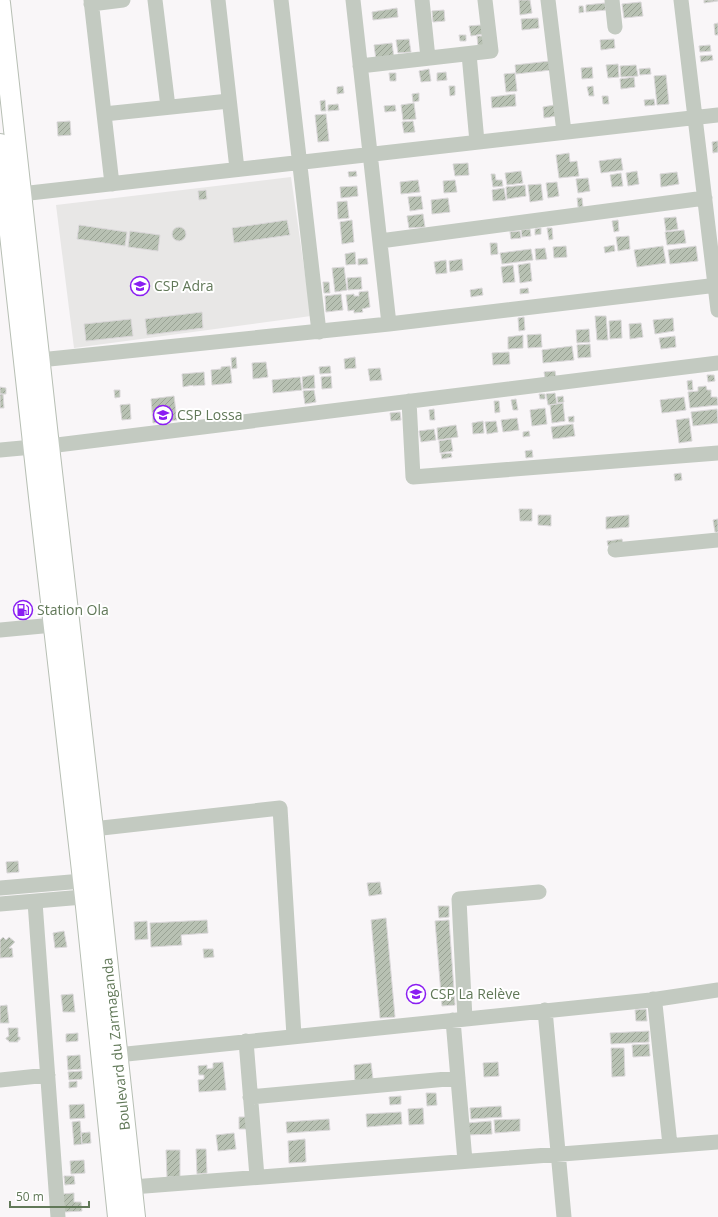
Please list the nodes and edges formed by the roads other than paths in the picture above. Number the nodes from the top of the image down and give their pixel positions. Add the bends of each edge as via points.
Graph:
1 (123, 0) edge
2 (155, 0) edge
3 (218, 0) edge
4 (281, 0) edge
5 (353, 0) edge
6 (422, 0) edge
7 (485, 0) edge
8 (548, 0) edge
9 (612, 0) edge
10 (681, 0) edge
11 (91, 2) edge
12 (0, 3) edge
13 (616, 27) dead end
14 (469, 54) junction
15 (428, 58) junction
16 (360, 66) junction
17 (229, 101) junction
18 (168, 107) junction
19 (104, 114) junction
20 (718, 115) edge
21 (695, 118) junction
22 (564, 132) junction
23 (478, 142) junction
24 (0, 144) edge
25 (370, 154) junction
26 (299, 162) junction
27 (237, 169) junction
28 (112, 184) junction
29 (9, 195) edge
30 (705, 198) junction
31 (380, 241) junction
32 (716, 285) edge
33 (718, 310) edge
34 (389, 324) junction
35 (319, 332) junction
36 (32, 361) junction
37 (718, 363) edge
38 (410, 401) junction
39 (41, 446) junction
40 (0, 450) edge
41 (718, 453) edge
42 (718, 540) edge
43 (616, 550) dead end
44 (62, 624) junction
45 (0, 630) edge
46 (93, 829) junction
47 (93, 885) junction
48 (0, 888) edge
49 (539, 892) dead end
50 (35, 902) junction
51 (0, 904) edge
52 (718, 990) edge
53 (653, 999) junction
54 (545, 1010) junction
55 (459, 1019) junction
56 (294, 1036) junction
57 (246, 1041) junction
58 (117, 1055) junction
59 (48, 1075) junction
60 (458, 1078) junction
61 (0, 1080) edge
62 (250, 1097) junction
63 (718, 1142) edge
64 (670, 1145) junction
65 (558, 1154) junction
66 (465, 1161) junction
67 (257, 1177) junction
68 (132, 1187) junction
69 (58, 1217) edge
70 (118, 1217) edge
71 (135, 1217) edge
72 (564, 1217) edge

1 - 11 street
2 - 18 street
3 - 17 street
4 - 26 street
5 - 16 street
6 - 15 street
7 - 14 street via 491,51
8 - 22 street
9 - 13 street
10 - 21 street
11 - 19 street
12 - 29 main road
14 - 15 street
14 - 23 street
15 - 16 street
16 - 25 street
17 - 18 street
17 - 27 street
18 - 19 street
19 - 28 street
20 - 21 street
21 - 22 street
21 - 30 street
22 - 23 street
23 - 25 street
24 - 29 main road
25 - 26 street
25 - 31 street
26 - 27 street
26 - 35 street
27 - 28 street
28 - 29 street
29 - 36 main road
30 - 31 street
30 - 32 street
31 - 34 street
32 - 33 street
32 - 34 street
34 - 35 street
35 - 36 street
36 - 39 main road
37 - 38 street
38 - 39 street
38 - 41 street via 413,477
39 - 40 street
39 - 44 main road
42 - 43 street
44 - 45 street
44 - 46 main road
44 - 47 main road
46 - 47 main road
46 - 56 street via 280,808
47 - 48 street
47 - 50 street
47 - 58 main road, Boulevard du Zarmaganda
47 - 70 main road, Boulevard du Zarmaganda
49 - 55 street via 459,899
50 - 51 street
50 - 59 street
52 - 53 street
53 - 54 street
53 - 64 street
54 - 55 street
54 - 65 street
55 - 56 street
55 - 60 street
56 - 57 street
57 - 58 street
57 - 62 street
58 - 68 main road, Boulevard du Zarmaganda
59 - 61 street
59 - 69 street
60 - 62 street
60 - 66 street
62 - 67 street
63 - 64 street
64 - 65 street
65 - 66 street
65 - 72 street
66 - 67 street
67 - 68 street
68 - 71 main road, Boulevard du Zarmaganda

